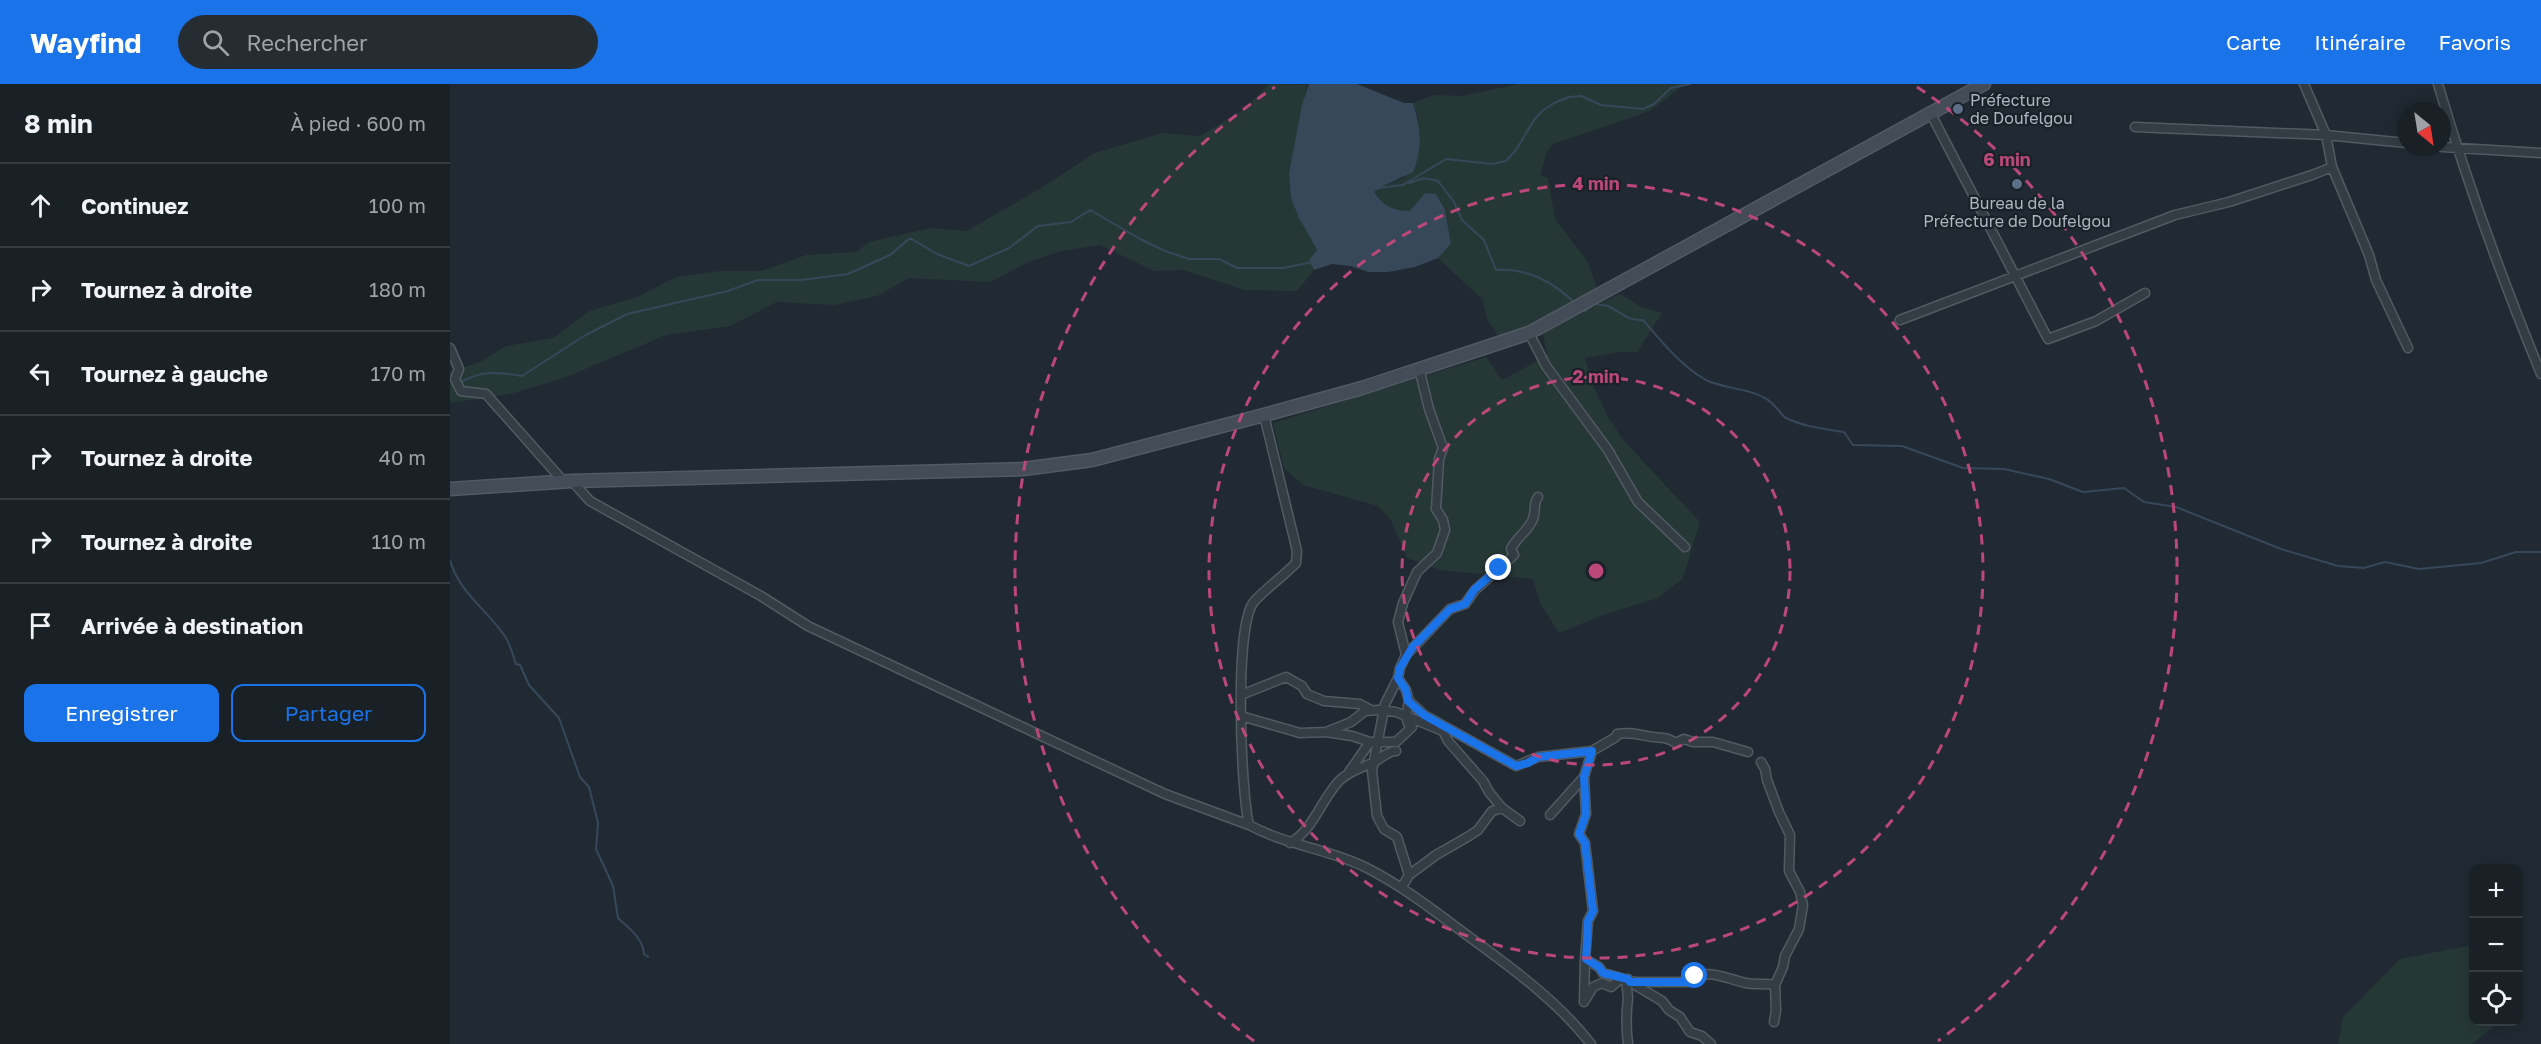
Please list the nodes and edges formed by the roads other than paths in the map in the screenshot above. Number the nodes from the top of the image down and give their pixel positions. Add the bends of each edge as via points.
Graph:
1 (1984, 84) edge
2 (2304, 84) edge
3 (2438, 84) edge
4 (1931, 114) junction
5 (2135, 127) dead end
6 (2326, 135) junction
7 (2397, 142) edge
8 (2451, 148) edge
9 (2457, 148) junction
10 (2541, 153) edge
11 (2332, 166) junction
12 (2016, 275) junction
13 (2145, 293) dead end
14 (1900, 320) dead end
15 (1530, 333) junction
16 (450, 348) edge
17 (2408, 348) dead end
18 (1419, 369) junction
19 (2541, 372) edge
20 (1264, 415) junction
21 (568, 482) junction
22 (450, 489) edge
23 (1538, 496) dead end
24 (1685, 547) dead end
25 (1406, 655) junction
26 (1398, 678) junction
27 (1241, 695) junction
28 (1408, 701) junction
29 (1385, 708) junction
30 (1371, 711) junction
31 (1241, 716) junction
32 (1406, 717) junction
33 (1420, 722) junction
34 (1410, 729) junction
35 (1326, 732) junction
36 (1374, 742) junction
37 (1396, 751) dead end
38 (1592, 751) junction
39 (1748, 752) dead end
40 (1375, 761) junction
41 (1761, 762) dead end
42 (1348, 772) junction
43 (1584, 777) junction
44 (1502, 808) junction
45 (1550, 815) dead end
46 (1520, 821) dead end
47 (1249, 825) junction
48 (1290, 843) junction
49 (1409, 875) junction
50 (1402, 887) junction
51 (1586, 959) junction
52 (1631, 980) junction
53 (1775, 985) junction
54 (1774, 1022) dead end
55 (1591, 1044) edge
56 (1628, 1044) edge
57 (1710, 1044) edge

1 - 4 main road
2 - 6 street
3 - 9 street
4 - 12 street
4 - 15 main road
5 - 6 street
6 - 7 street
6 - 11 street
8 - 9 street
9 - 10 street
9 - 19 street
11 - 12 street via 2313,176 2175,215
11 - 17 street via 2376,280
12 - 13 street via 2048,339 2096,321
12 - 14 street
15 - 18 main road
15 - 24 street via 1546,366 1608,450 1638,502
16 - 21 street via 459,369 455,379 461,391 486,394
18 - 20 main road
18 - 25 street via 1443,448 1436,509 1445,530 1437,552 1417,572 1403,603 1398,622
20 - 21 main road via 1092,460 1023,469
20 - 27 street via 1297,551 1296,563 1253,603 1246,621
21 - 22 main road
21 - 47 street via 590,501 808,626 1165,794
23 - 25 street via 1533,520 1511,549 1514,555 1474,590 1465,604 1450,609
25 - 26 street
26 - 28 street
26 - 29 street
27 - 30 street via 1286,677 1302,686 1307,694 1324,701 1360,704
27 - 31 street
28 - 32 street
28 - 38 street via 1424,715 1516,766 1538,757
29 - 30 street
29 - 32 street
29 - 36 street
30 - 35 street
31 - 35 street via 1300,733
31 - 47 street via 1244,804
32 - 33 street
32 - 34 street
33 - 34 street
33 - 44 street via 1443,731
34 - 36 street via 1396,742
35 - 36 street
36 - 40 street
36 - 42 street
37 - 40 street
38 - 39 street via 1617,734 1633,732 1664,736 1676,743 1684,739 1713,742
38 - 43 street
40 - 42 street
40 - 49 street via 1372,771 1377,816 1384,829 1397,837
41 - 53 street via 1790,835 1789,871 1803,905 1799,928
42 - 48 street via 1313,821
43 - 45 street
43 - 51 street via 1586,814 1579,834 1585,843 1593,911 1588,921
44 - 46 street
44 - 49 street via 1492,811 1470,836
47 - 48 street
48 - 50 street via 1364,866
49 - 50 street
50 - 55 street via 1556,1005
51 - 52 street via 1603,973
51 - 52 street via 1584,1002 1593,987 1602,983 1611,987 1619,980
52 - 53 street via 1688,982 1705,974
52 - 56 street via 1626,983
52 - 57 street via 1662,1001 1690,1032
53 - 54 street

